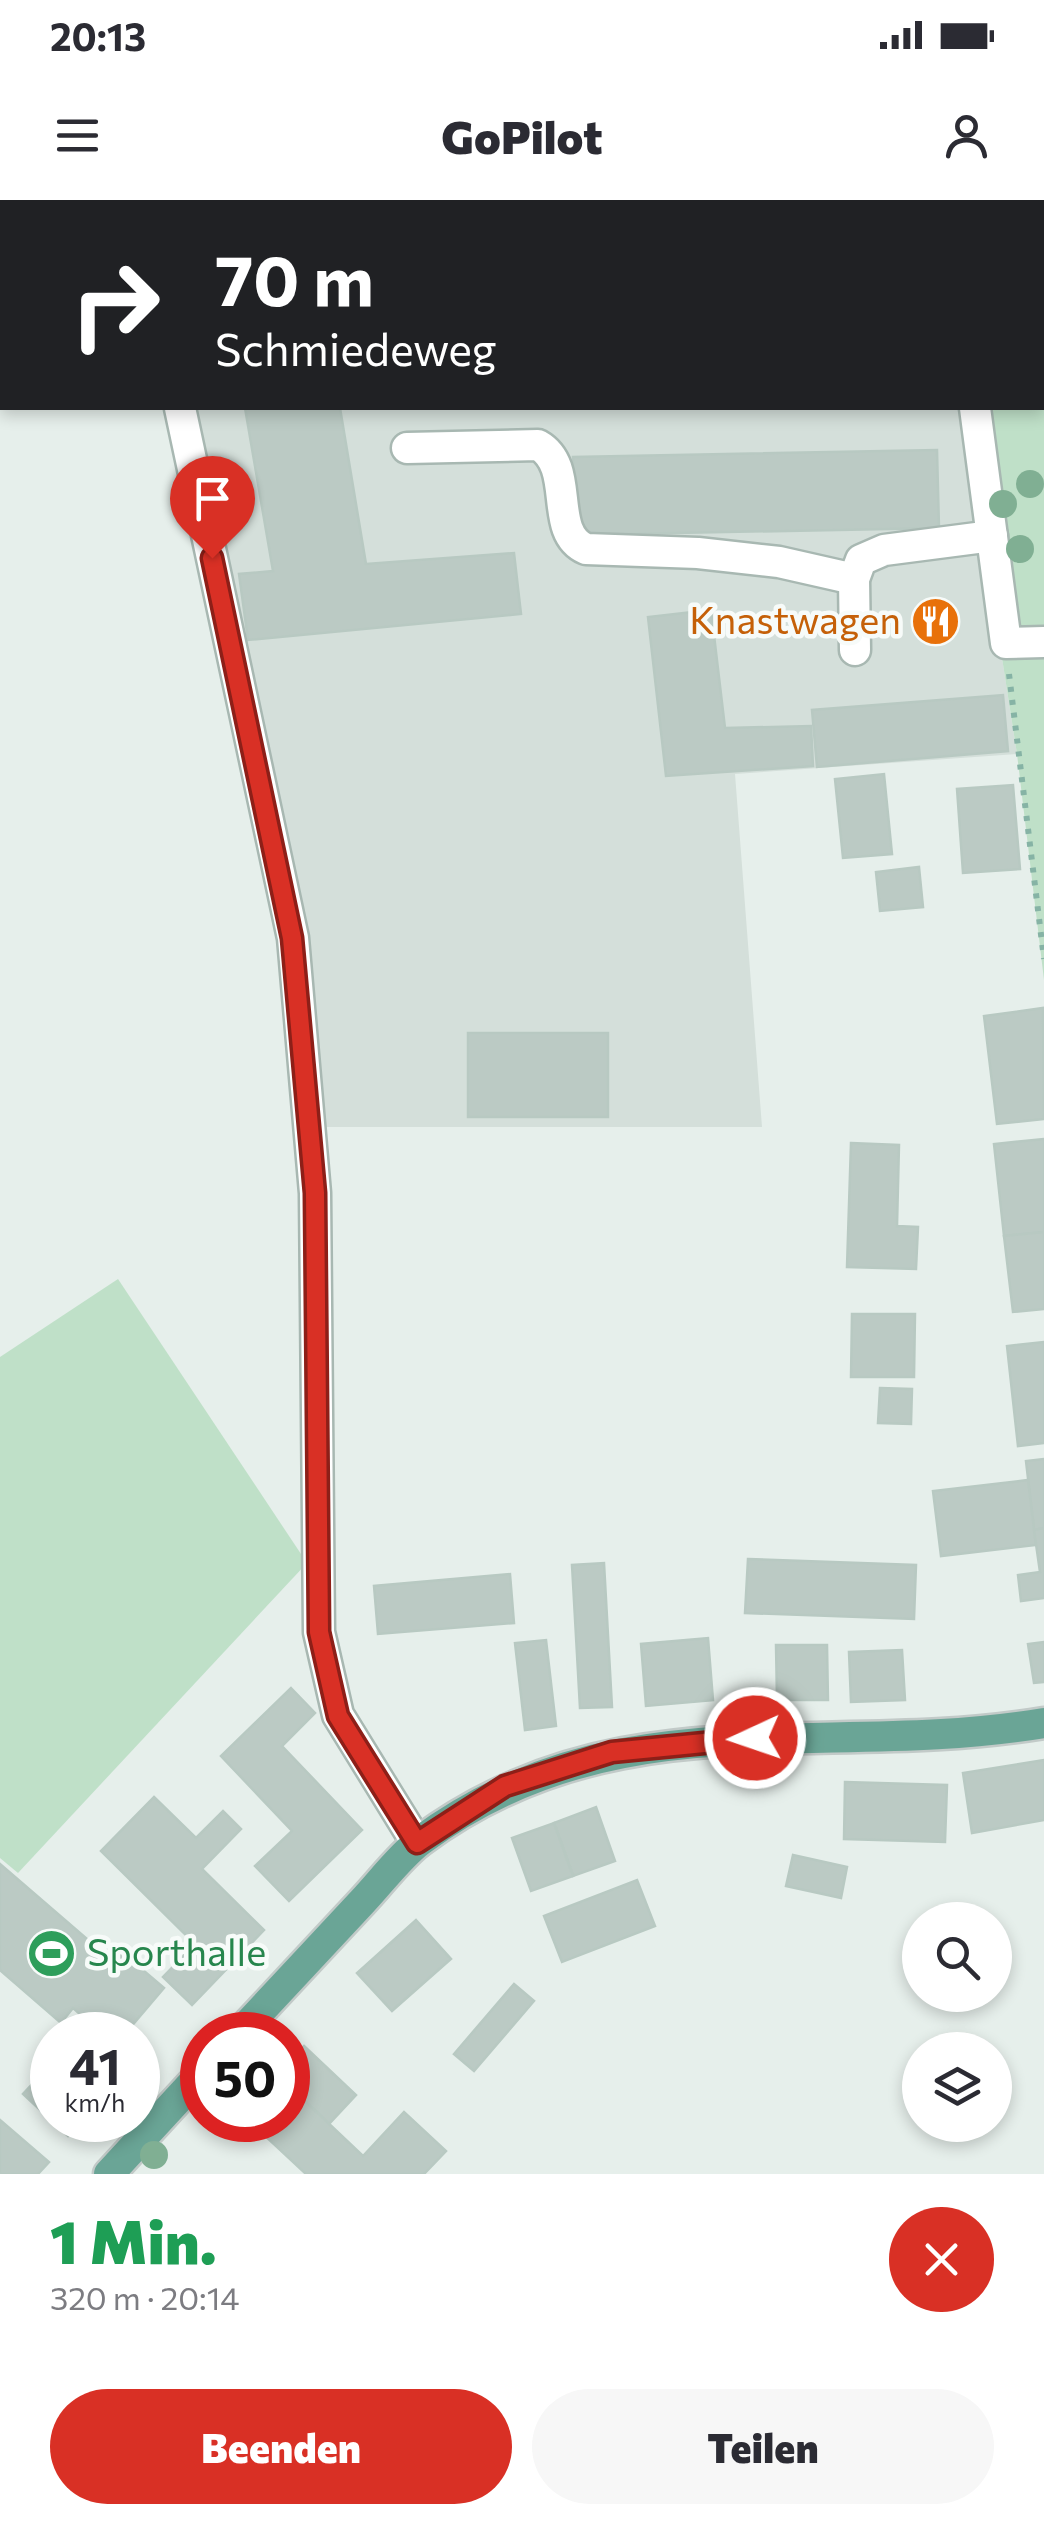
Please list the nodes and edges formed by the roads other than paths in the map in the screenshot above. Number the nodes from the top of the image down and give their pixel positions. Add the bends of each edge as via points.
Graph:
1 (180, 410) edge
2 (974, 410) edge
3 (408, 448) dead end
4 (992, 536) junction
5 (854, 578) junction
6 (1044, 642) edge
7 (854, 650) dead end
8 (1044, 1723) edge
9 (417, 1843) junction
10 (259, 2012) edge
11 (180, 2097) edge
12 (109, 2174) edge

1 - 9 street via 292,938 315,1193 319,1632 338,1716
2 - 4 street
3 - 5 street via 516,442 551,452 568,534 586,549 698,553
4 - 5 street via 884,550 861,560
4 - 6 street via 1006,643
5 - 7 street
8 - 9 main road via 962,1733 721,1738 612,1752 505,1786
9 - 10 main road
11 - 12 main road

